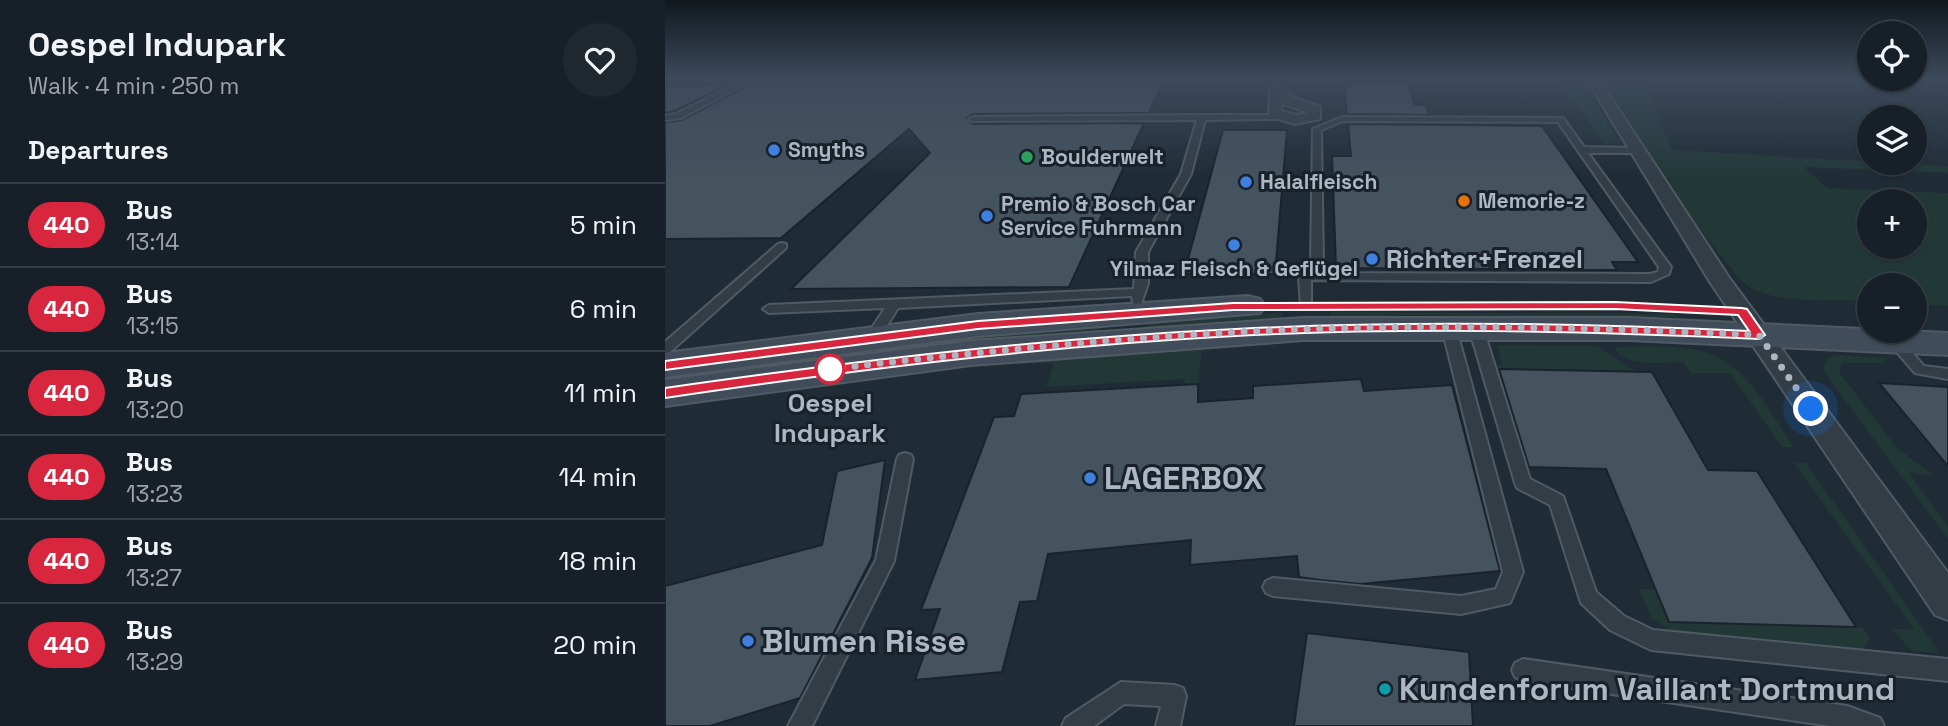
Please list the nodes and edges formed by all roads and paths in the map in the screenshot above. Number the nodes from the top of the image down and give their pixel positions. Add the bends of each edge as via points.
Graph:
1 (686, 112) edge
2 (1274, 112) edge
3 (1315, 112) edge
4 (1613, 112) edge
5 (1202, 117) junction
6 (1279, 117) junction
7 (665, 118) edge
8 (973, 118) dead end
9 (1301, 119) junction
10 (1317, 129) junction
11 (1580, 149) junction
12 (1637, 150) junction
13 (782, 246) dead end
14 (1137, 302) junction
15 (1305, 303) junction
16 (894, 304) junction
17 (769, 309) dead end
18 (1948, 320) edge
19 (1927, 322) edge
20 (1750, 323) junction
21 (1857, 325) edge
22 (1463, 328) junction
23 (873, 337) junction
24 (1927, 337) edge
25 (1114, 342) junction
26 (1903, 343) edge
27 (1948, 344) edge
28 (665, 349) edge
29 (665, 365) edge
30 (1948, 374) edge
31 (665, 393) edge
32 (905, 459) dead end
33 (1942, 585) edge
34 (1273, 587) dead end
35 (1523, 670) dead end
36 (1948, 670) edge
37 (800, 726) edge
38 (1074, 726) edge
39 (1168, 726) edge
40 (1872, 726) edge

1 - 7 lane
2 - 6 street
3 - 9 street via 1315,116
4 - 12 street
5 - 6 lane
5 - 8 lane
5 - 14 lane via 1186,174 1142,252
6 - 9 street
9 - 10 lane
10 - 11 lane via 1342,119 1560,120
10 - 15 lane via 1317,265
11 - 12 lane
11 - 15 lane via 1665,267 1663,274
12 - 20 street
13 - 28 lane
14 - 15 main road
14 - 16 lane
14 - 23 main road
14 - 25 main road
15 - 20 main road via 1615,306
15 - 22 main road
15 - 25 main road
16 - 17 lane
16 - 23 lane
18 - 19 main road
20 - 21 main road
20 - 22 main road via 1629,329
20 - 33 street
22 - 34 lane via 1513,572 1503,597 1461,605
22 - 36 lane via 1523,483 1557,501 1588,597 1618,623 1651,640
23 - 29 main road
24 - 27 main road
25 - 31 main road via 840,368
26 - 30 lane via 1920,370
32 - 37 lane via 885,561
35 - 40 lane via 1847,717
38 - 39 lane via 1121,694 1175,696

